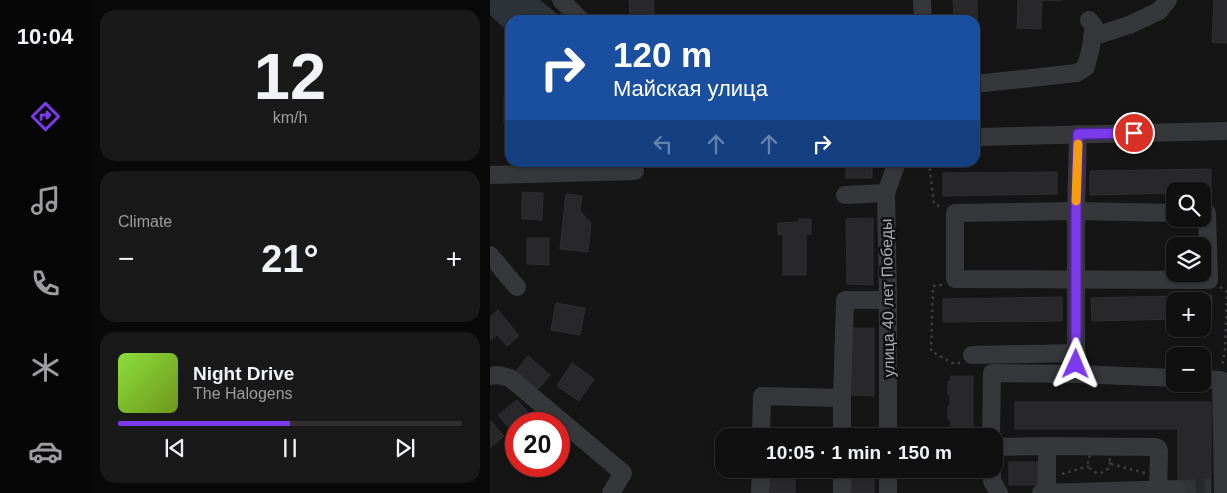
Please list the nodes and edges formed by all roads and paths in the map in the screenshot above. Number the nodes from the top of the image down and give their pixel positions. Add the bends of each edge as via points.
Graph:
1 (561, 0) edge
2 (1168, 0) edge
3 (575, 15) edge
4 (1089, 20) dead end
5 (1092, 37) junction
6 (980, 83) edge
7 (1227, 130) edge
8 (1078, 134) junction
9 (980, 136) edge
10 (895, 167) edge
11 (930, 167) edge
12 (635, 171) dead end
13 (490, 175) edge
14 (886, 192) junction
15 (845, 195) dead end
16 (1076, 211) junction
17 (1166, 212) edge
18 (955, 213) junction
19 (490, 255) edge
20 (955, 279) junction
21 (1077, 280) junction
22 (1166, 280) edge
23 (1211, 281) edge
24 (517, 287) dead end
25 (888, 300) junction
26 (1077, 353) junction
27 (972, 355) joint
28 (1076, 374) junction
29 (490, 376) edge
30 (1166, 378) edge
31 (1211, 380) edge
32 (1220, 380) junction
33 (842, 398) junction
34 (761, 428) edge
35 (842, 428) edge
36 (888, 428) edge
37 (991, 428) edge
38 (1047, 446) junction
39 (1003, 447) edge
40 (1110, 464) dead end
41 (1089, 466) dead end
42 (761, 478) edge
43 (842, 478) edge
44 (888, 478) edge
45 (992, 478) edge
46 (1159, 487) edge
47 (1046, 489) edge
48 (1178, 489) dead end
49 (1219, 490) edge
50 (611, 493) edge
51 (760, 493) edge
52 (842, 493) edge
53 (888, 493) edge
54 (999, 493) edge

1 - 3 street
2 - 5 street via 1158,11
4 - 5 street via 1094,26
5 - 6 street via 1086,67 1077,73
7 - 8 street
8 - 9 street
8 - 16 street
10 - 14 street, улица 40 лет Победы
11 - 18 path via 934,204
12 - 13 street
14 - 15 street
14 - 25 street, улица 40 лет Победы
16 - 17 street
16 - 18 street
16 - 21 street
18 - 20 street
19 - 24 street
20 - 21 street
20 - 27 path via 945,285 934,286 931,351 952,363 961,363
21 - 22 street
21 - 26 street
23 - 32 path via 1227,292
25 - 33 street via 845,300
25 - 36 street, улица 40 лет Победы
26 - 27 street
26 - 28 street
28 - 30 street
28 - 37 street via 992,373
29 - 50 street via 510,378 623,473
31 - 32 street
32 - 49 street
33 - 34 street via 762,396
33 - 35 street
38 - 39 street
38 - 46 street via 1158,448
38 - 47 street
40 - 46 path
41 - 47 path
42 - 51 street
43 - 52 street
44 - 53 street
45 - 54 street
46 - 47 street
46 - 48 street

